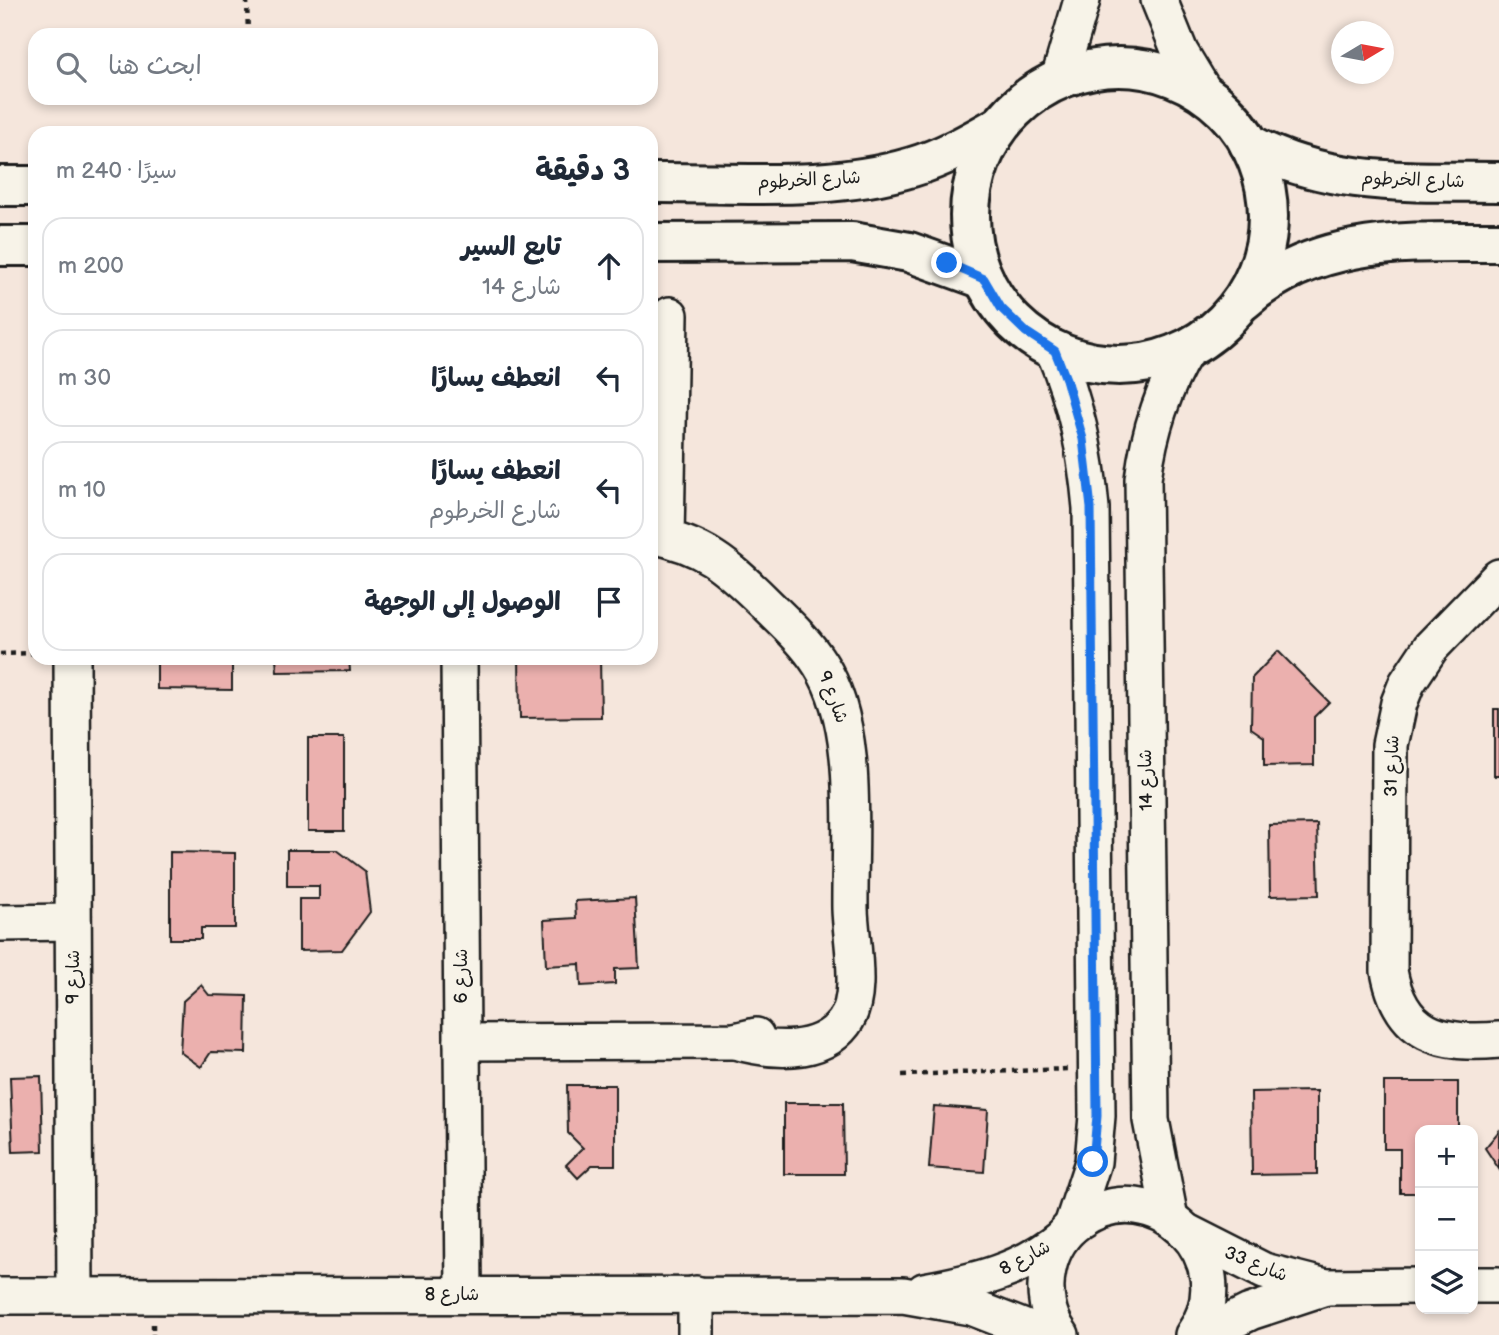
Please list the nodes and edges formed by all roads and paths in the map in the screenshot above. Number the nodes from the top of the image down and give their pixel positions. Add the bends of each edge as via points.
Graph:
1 (247, 0) edge
2 (1082, 0) edge
3 (1159, 0) edge
4 (248, 28) edge
5 (1059, 79) junction
6 (1206, 95) junction
7 (999, 127) junction
8 (1249, 144) junction
9 (1499, 181) edge
10 (658, 183) edge
11 (0, 186) edge
12 (28, 186) edge
13 (1499, 242) edge
14 (658, 243) edge
15 (0, 246) edge
16 (28, 246) edge
17 (984, 279) junction
18 (1239, 304) junction
19 (670, 315) dead end
20 (1187, 349) junction
21 (1055, 351) junction
22 (659, 536) edge
23 (1499, 577) edge
24 (28, 653) edge
25 (0, 654) edge
26 (72, 665) edge
27 (459, 665) edge
28 (73, 922) junction
29 (0, 923) edge
30 (1499, 1038) edge
31 (462, 1042) junction
32 (1097, 1068) junction
33 (902, 1075) dead end
34 (1180, 1225) junction
35 (1067, 1231) junction
36 (1478, 1285) edge
37 (1499, 1285) edge
38 (1415, 1286) edge
39 (1325, 1287) junction
40 (464, 1294) junction
41 (696, 1294) junction
42 (75, 1295) junction
43 (904, 1295) junction
44 (0, 1296) edge
45 (696, 1335) edge
46 (1043, 1335) edge
47 (1061, 1335) edge
48 (1193, 1335) edge
49 (1204, 1335) edge

1 - 4 path
2 - 5 street
3 - 6 street via 1180,52
5 - 6 main road via 1096,68 1134,67 1172,77
5 - 7 main road via 1026,99
6 - 8 main road via 1230,117
7 - 10 main road, شارع الخرطوم via 914,167 856,179
7 - 17 main road via 983,154 973,185 973,248
8 - 9 main road, شارع الخرطوم via 1298,165 1352,178
8 - 18 main road via 1264,186 1265,242 1255,275
11 - 12 main road
13 - 18 main road via 1386,243 1326,253 1276,276
14 - 17 main road via 852,242 909,252
15 - 16 main road
17 - 21 main road via 1001,308
18 - 20 main road via 1216,330
19 - 22 street
20 - 21 main road via 1155,361 1121,366 1087,362
20 - 34 street, شارع 14 via 1154,420 1143,490 1152,1120
21 - 32 street via 1083,439 1091,508
22 - 31 street, شارع 9 via 724,563 808,646 833,687 846,735 851,948 838,989 823,1013 799,1029 735,1041
23 - 30 street, شارع 31 via 1431,647 1399,703 1390,745 1391,908 1406,967 1417,992 1436,1011
24 - 25 path
26 - 28 street, شارع 9
27 - 31 street, شارع 6
28 - 29 street
28 - 42 street, شارع 9
31 - 40 street, شارع 6
32 - 33 path
32 - 35 street via 1093,1162
34 - 35 street, شارع 33 via 1151,1208 1110,1206
34 - 39 street, شارع 33 via 1264,1270
34 - 48 street, شارع 14 via 1202,1254 1209,1278 1208,1302
35 - 43 street, شارع 8 via 1046,1250 1007,1271
35 - 47 street via 1050,1258 1045,1282 1047,1306
36 - 37 street
38 - 39 street, شارع 33
39 - 49 street, شارع 33 via 1250,1312
40 - 41 street, شارع 8
40 - 42 street, شارع 8
41 - 43 street, شارع 8
41 - 45 street
42 - 44 street, شارع 8
43 - 46 street, شارع 8 via 971,1307

